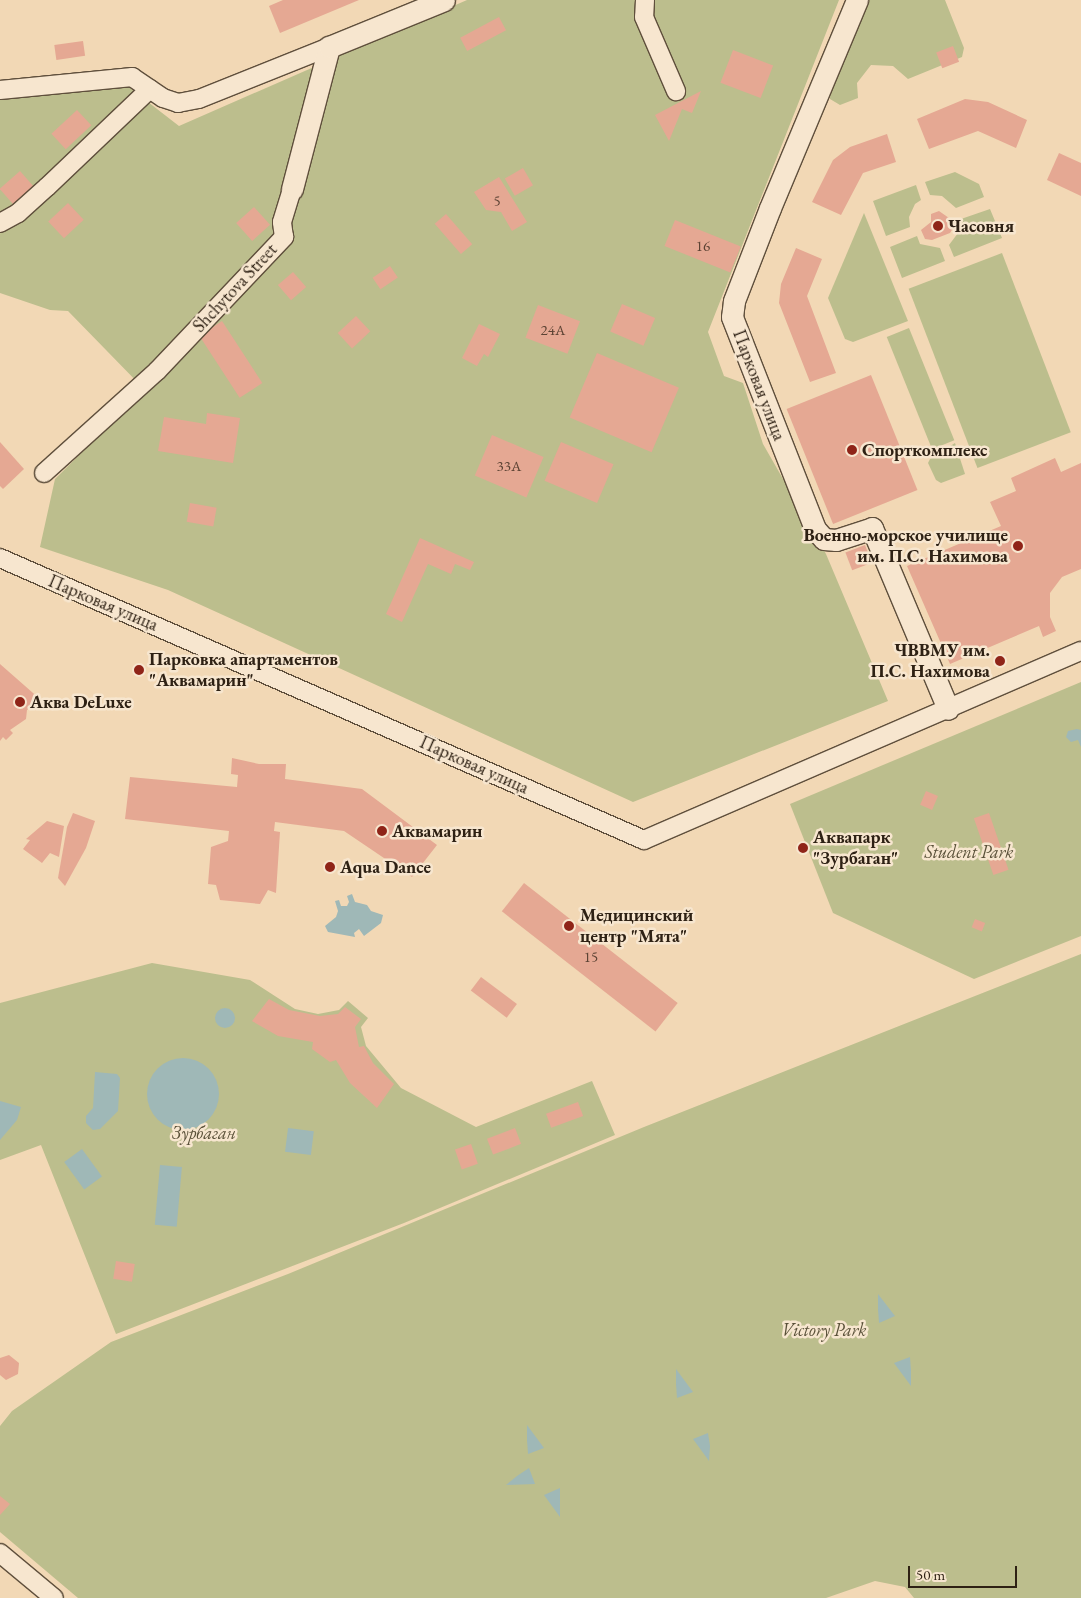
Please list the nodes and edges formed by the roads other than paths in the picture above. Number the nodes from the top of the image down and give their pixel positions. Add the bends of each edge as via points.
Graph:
1 (444, 0) edge
2 (645, 0) edge
3 (857, 0) edge
4 (329, 48) junction
5 (150, 89) junction
6 (0, 90) edge
7 (676, 91) dead end
8 (292, 189) joint
9 (0, 223) edge
10 (44, 473) dead end
11 (0, 558) edge
12 (1081, 650) edge
13 (948, 709) junction
14 (0, 1553) edge
15 (54, 1598) edge

1 - 4 street
2 - 7 street via 644,17
3 - 13 street, Парковая улица via 770,208 734,301 732,317 815,529 824,539 836,540 872,528
4 - 5 street via 199,99 178,102 163,98
4 - 8 street, Shchytova Street
5 - 6 street via 132,77 117,77
5 - 9 street via 18,214
8 - 10 street, Shchytova Street via 282,222 284,237 157,371
11 - 13 street, Парковая улица via 644,840
12 - 13 street, Парковая улица
14 - 15 street

